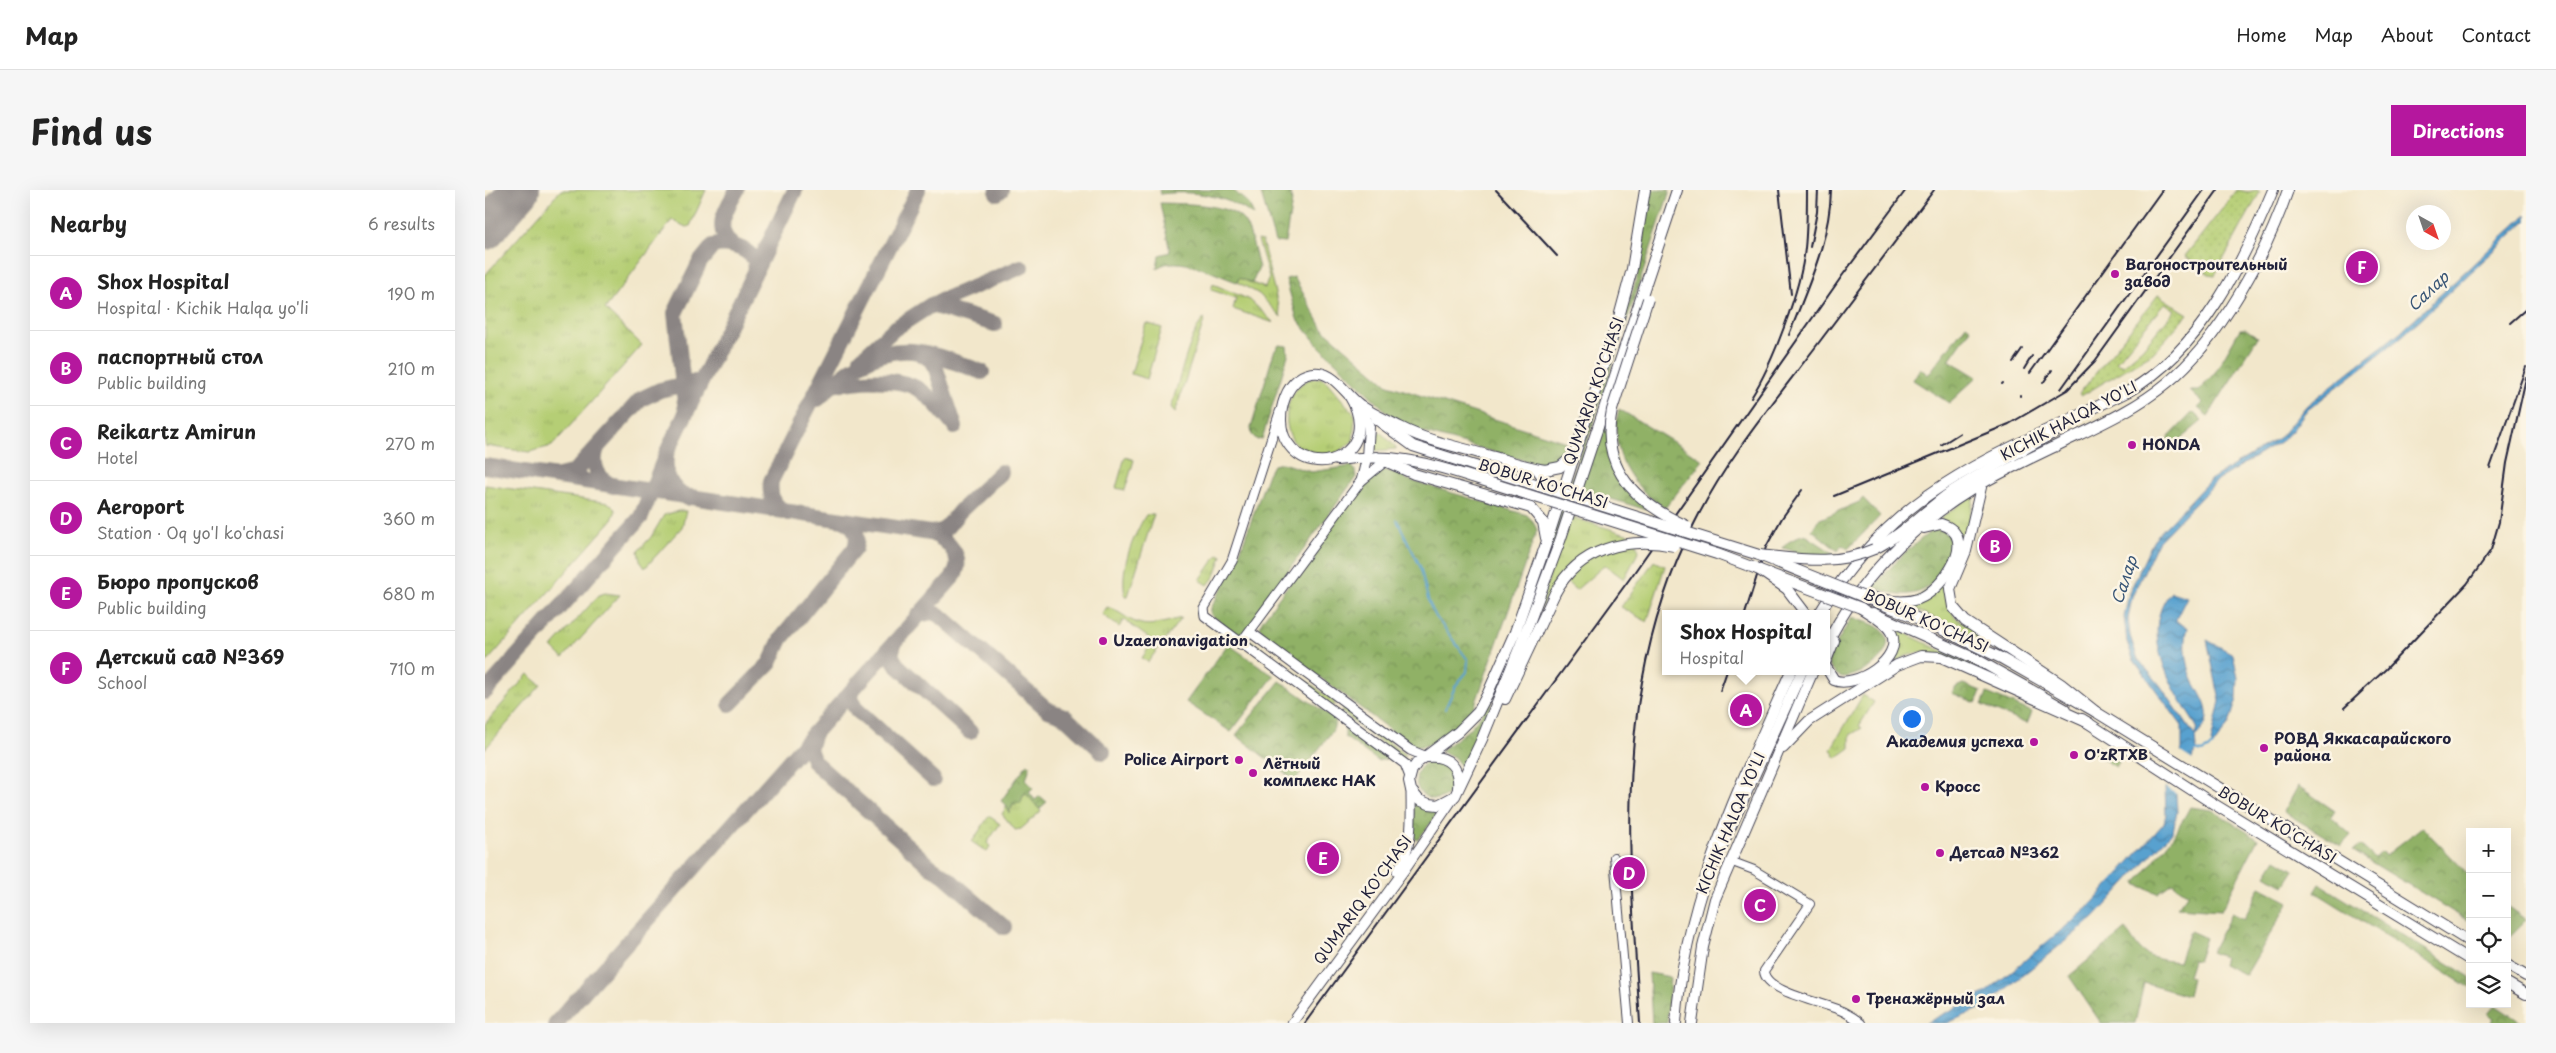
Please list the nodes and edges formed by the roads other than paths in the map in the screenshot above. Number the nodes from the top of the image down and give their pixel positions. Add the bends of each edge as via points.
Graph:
1 (1645, 190) edge
2 (1677, 190) edge
3 (2273, 190) edge
4 (2288, 190) edge
5 (1673, 205) junction
6 (2146, 381) junction
7 (2154, 393) junction
8 (1349, 395) junction
9 (1282, 405) junction
10 (1360, 405) junction
11 (2086, 412) junction
12 (1576, 451) junction
13 (1379, 458) junction
14 (1311, 461) junction
15 (1537, 469) junction
16 (1361, 481) junction
17 (1982, 483) junction
18 (1526, 506) junction
19 (1722, 542) junction
20 (1546, 544) junction
21 (1894, 552) junction
22 (1717, 554) junction
23 (1759, 555) junction
24 (1755, 567) junction
25 (1866, 597) junction
26 (1852, 601) junction
27 (1861, 608) junction
28 (1804, 610) edge
29 (1822, 610) edge
30 (1249, 632) junction
31 (1830, 639) edge
32 (1240, 644) junction
33 (1830, 652) edge
34 (1789, 675) edge
35 (1800, 675) edge
36 (1811, 675) edge
37 (1830, 675) edge
38 (1343, 701) junction
39 (2096, 712) junction
40 (1335, 713) junction
41 (2089, 723) junction
42 (1482, 740) junction
43 (1427, 757) junction
44 (1774, 760) junction
45 (1410, 777) junction
46 (2217, 788) junction
47 (1411, 790) junction
48 (1456, 794) junction
49 (2209, 801) junction
50 (1613, 857) dead end
51 (1721, 857) junction
52 (2466, 940) edge
53 (2466, 958) edge
54 (2511, 967) edge
55 (2526, 976) edge
56 (2511, 985) edge
57 (2526, 994) edge
58 (1286, 1023) edge
59 (1292, 1023) edge
60 (1629, 1023) edge
61 (1676, 1023) edge
62 (1692, 1023) edge
63 (1861, 1023) edge

1 - 12 main road, QUMARIQ KO'CHASI via 1629,280
2 - 5 main road, QUMARIQ KO'CHASI
3 - 6 main road, KICHIK HALQA YO'LI via 2247,248 2208,314 2180,350
4 - 7 main road, KICHIK HALQA YO'LI via 2260,257 2232,304 2190,360
5 - 19 main road, bridge via 1648,299 1611,413 1611,436 1614,454 1626,482 1646,504
5 - 42 main road, QUMARIQ KO'CHASI via 1559,541
6 - 7 main road
6 - 11 main road, KICHIK HALQA YO'LI
7 - 17 main road, KICHIK HALQA YO'LI via 2106,421
8 - 9 main road via 1329,376 1313,373 1295,383
8 - 10 main road
8 - 14 main road via 1359,416 1357,441 1341,455
9 - 14 main road via 1281,426 1287,442 1300,456
9 - 32 main road via 1232,561 1204,610 1207,619
10 - 13 main road
10 - 15 main road via 1427,439
10 - 19 main road, BOBUR KO'CHASI, bridge via 1408,444
11 - 23 main road, bridge via 1952,492 1893,538 1868,552 1824,561
11 - 29 main road, KICHIK HALQA YO'LI via 1990,456 1921,498 1862,553
12 - 15 main road via 1560,467
12 - 20 main road, QUMARIQ KO'CHASI
13 - 14 main road, BOBUR KO'CHASI
13 - 16 main road
13 - 16 main road
13 - 18 main road via 1414,474
13 - 22 main road, BOBUR KO'CHASI, bridge via 1418,461
15 - 18 main road via 1543,475 1543,491 1537,500
16 - 30 main road
17 - 21 main road, KICHIK HALQA YO'LI via 1929,520
17 - 39 main road via 1966,551 1951,586 1953,607 1965,621 2061,684
18 - 20 main road via 1543,522
19 - 23 main road, BOBUR KO'CHASI, bridge
20 - 43 main road, QUMARIQ KO'CHASI via 1515,632 1483,704 1469,723
21 - 25 main road via 1925,528 1937,523 1951,528 1958,540 1957,555 1942,580 1927,594 1903,602
21 - 26 main road, KICHIK HALQA YO'LI
22 - 24 main road, BOBUR KO'CHASI, bridge
22 - 42 main road, bridge via 1668,544 1638,542 1612,546 1585,558 1569,572 1557,590
23 - 25 main road, BOBUR KO'CHASI, bridge
24 - 27 main road, BOBUR KO'CHASI, bridge
24 - 28 main road, bridge via 1787,588
25 - 39 main road, BOBUR KO'CHASI, bridge via 2001,658
26 - 31 main road, KICHIK HALQA YO'LI
26 - 33 main road
27 - 37 main road via 1889,630 1893,640 1892,651 1883,663 1853,681 1837,681
27 - 41 main road, BOBUR KO'CHASI via 1995,668
30 - 32 main road
30 - 38 main road
32 - 40 main road
34 - 51 main road, KICHIK HALQA YO'LI
35 - 51 main road
36 - 44 main road, KICHIK HALQA YO'LI
38 - 40 main road
38 - 43 main road via 1409,750
39 - 46 main road, BOBUR KO'CHASI
40 - 45 main road via 1405,764
41 - 44 main road via 1941,658 1921,656 1897,665 1809,721
41 - 49 main road, BOBUR KO'CHASI
42 - 48 main road, QUMARIQ KO'CHASI
43 - 45 main road, QUMARIQ KO'CHASI via 1414,766
43 - 48 main road via 1444,758 1455,767 1458,780
44 - 51 main road, KICHIK HALQA YO'LI
45 - 47 main road, QUMARIQ KO'CHASI
46 - 49 main road via 2208,792
46 - 52 main road, BOBUR KO'CHASI
47 - 48 main road via 1419,800 1433,805
47 - 58 main road, QUMARIQ KO'CHASI via 1411,840 1406,856
48 - 59 main road, QUMARIQ KO'CHASI
49 - 53 main road, BOBUR KO'CHASI
50 - 60 street
51 - 61 main road, KICHIK HALQA YO'LI via 1703,884 1684,955
51 - 62 main road, KICHIK HALQA YO'LI
51 - 63 street via 1754,870 1809,904 1764,971 1767,980 1778,988 1843,1011
54 - 55 main road
56 - 57 main road

